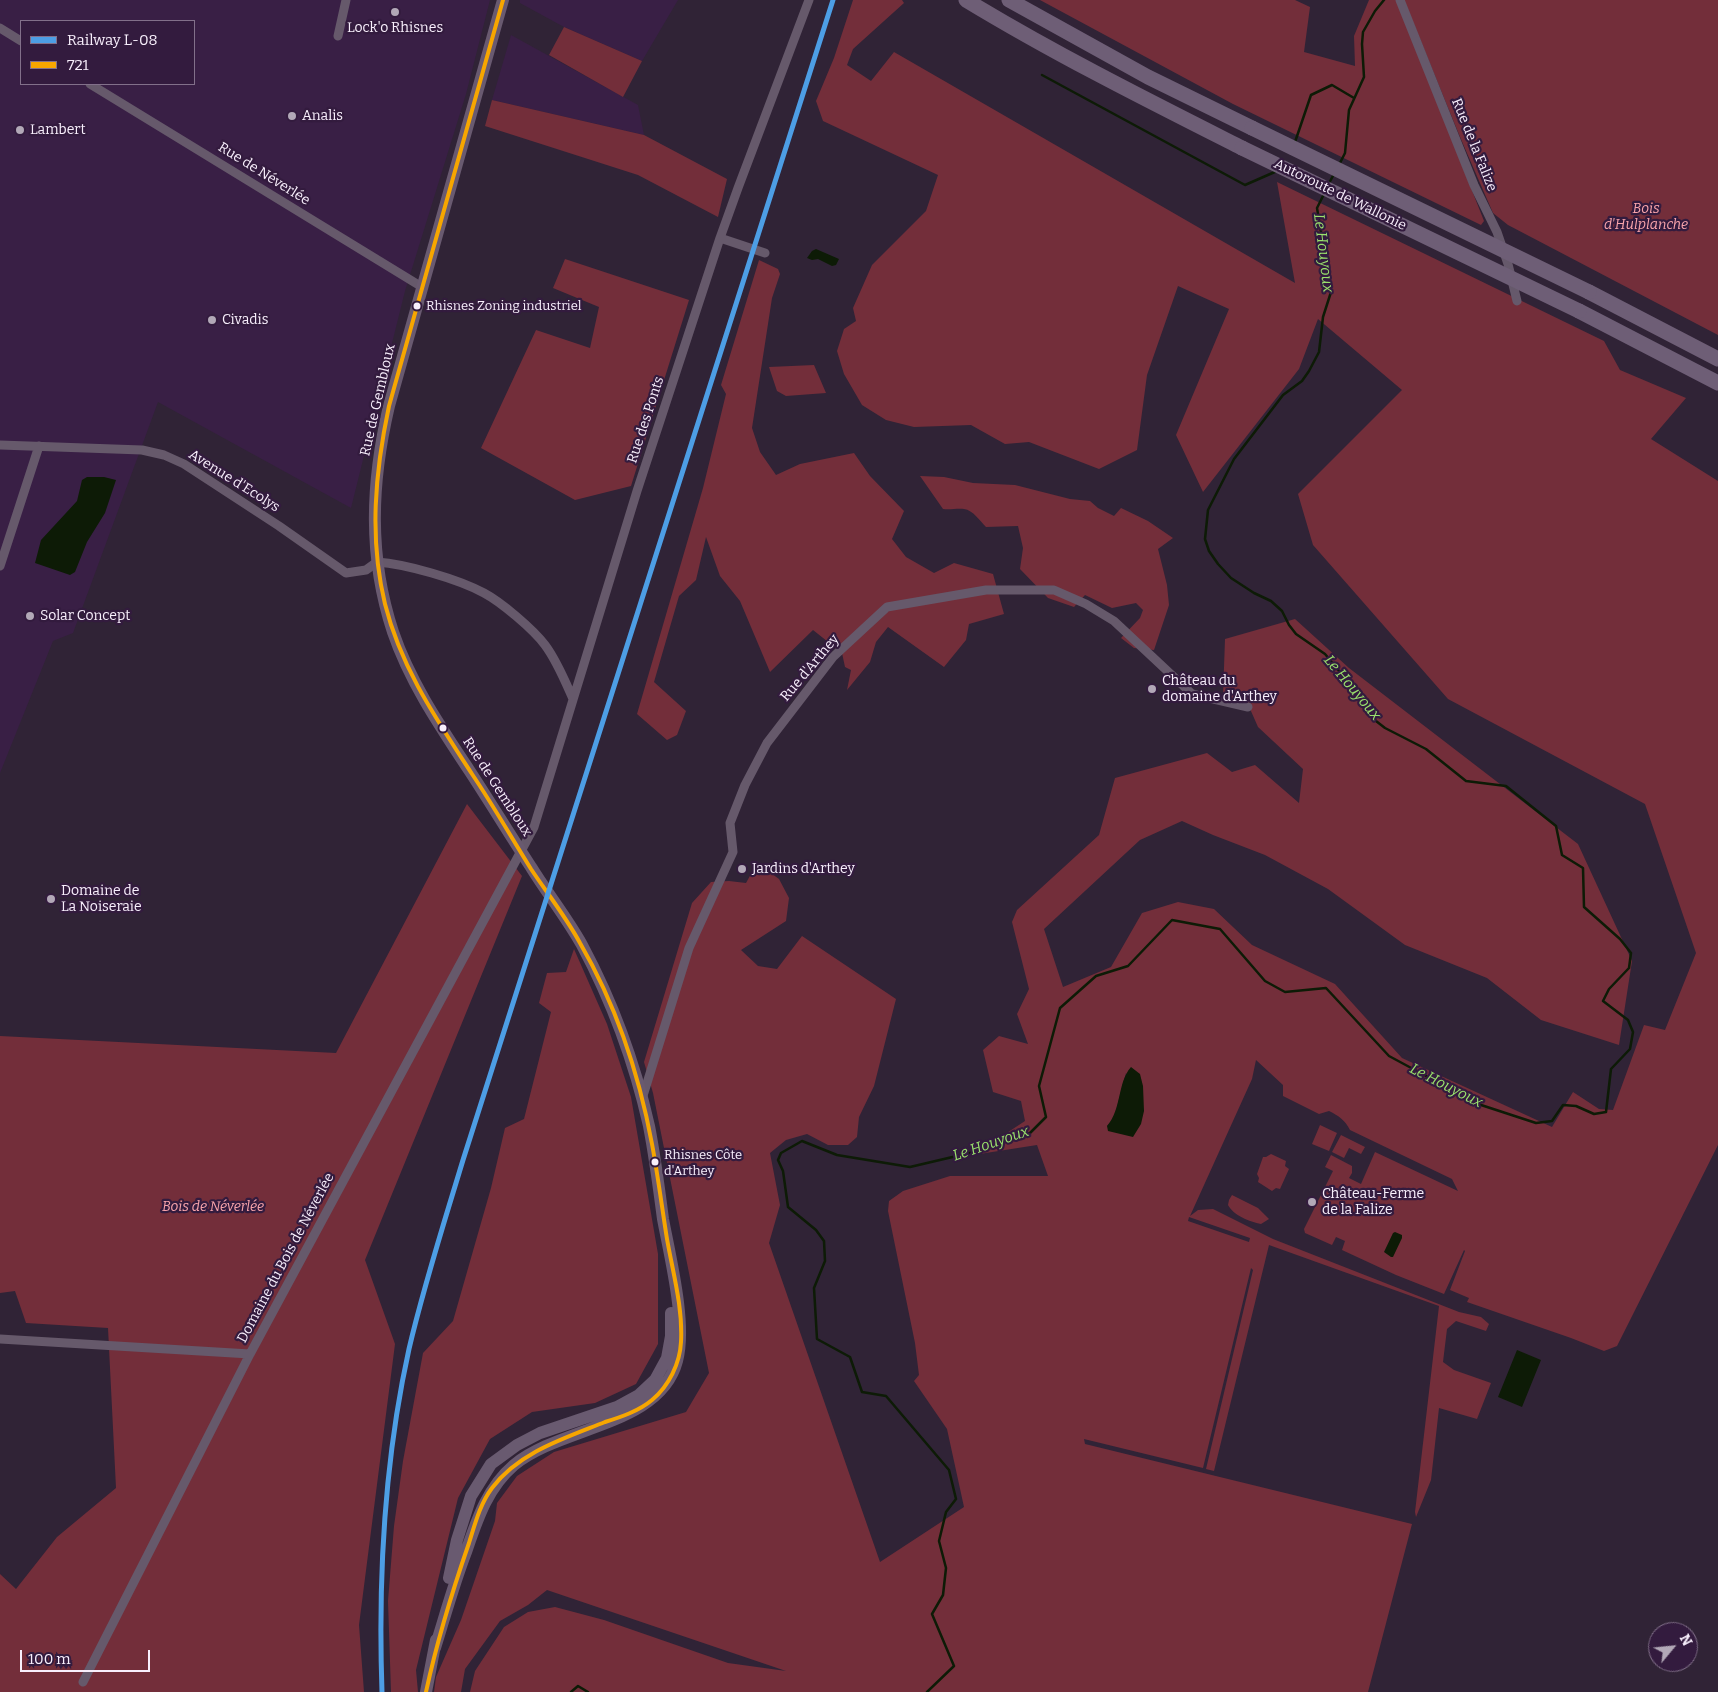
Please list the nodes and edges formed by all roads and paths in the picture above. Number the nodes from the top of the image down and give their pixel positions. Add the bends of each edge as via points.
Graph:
1 (346, 0) edge
2 (503, 0) edge
3 (809, 0) edge
4 (966, 0) edge
5 (1009, 0) edge
6 (1400, 0) edge
7 (0, 28) edge
8 (338, 36) dead end
9 (20, 40) edge
10 (92, 85) edge
11 (720, 238) junction
12 (765, 253) dead end
13 (422, 287) junction
14 (1517, 301) dead end
15 (1718, 359) edge
16 (1718, 383) edge
17 (0, 445) edge
18 (38, 446) junction
19 (377, 562) junction
20 (0, 566) edge
21 (573, 699) junction
22 (1248, 707) dead end
23 (521, 852) junction
24 (642, 1099) junction
25 (666, 1238) junction
26 (0, 1339) edge
27 (250, 1354) junction
28 (435, 1648) junction
29 (83, 1682) dead end
30 (426, 1692) edge

1 - 8 street
2 - 13 main road, Rue de Gembloux
3 - 11 street, Rue des Ponts
4 - 16 highway, Autoroute de Wallonie, bridge via 1136,95 1580,311
5 - 15 highway, Autoroute de Wallonie, bridge via 1148,76 1589,292
6 - 14 street, Rue de la Falize via 1474,185 1497,232
7 - 9 street
10 - 13 street, Rue de Néverlée
11 - 12 street
11 - 21 street, Rue des Ponts
13 - 19 main road, Rue de Gembloux via 382,435 375,490
17 - 18 street, Avenue d'Ecolys
18 - 19 street, Avenue d'Ecolys via 142,450 164,455 184,464 346,573 366,570
18 - 20 street
19 - 21 street via 436,574 485,593 522,621 545,644
19 - 23 main road, Rue de Gembloux via 393,633 412,677 438,724
21 - 23 street, Rue des Ponts via 534,827
22 - 24 street, Rue d'Arthey via 1192,694 1114,621 1054,590 986,590 887,607 833,656 767,744 745,785 730,823 733,852 689,948
23 - 24 main road, Rue de Gembloux via 581,944 606,996
23 - 27 street, Domaine du Bois de Néverlée
24 - 25 main road, Rue de Gembloux via 650,1130
25 - 28 main road via 671,1285 671,1336 667,1358 655,1380 640,1395 617,1407 540,1433 491,1464 472,1496 457,1540
25 - 28 main road via 681,1341 671,1378 654,1399 637,1410 553,1442 515,1464 492,1489 479,1515
26 - 27 street
27 - 29 street, Domaine du Bois de Néverlée
28 - 30 main road

